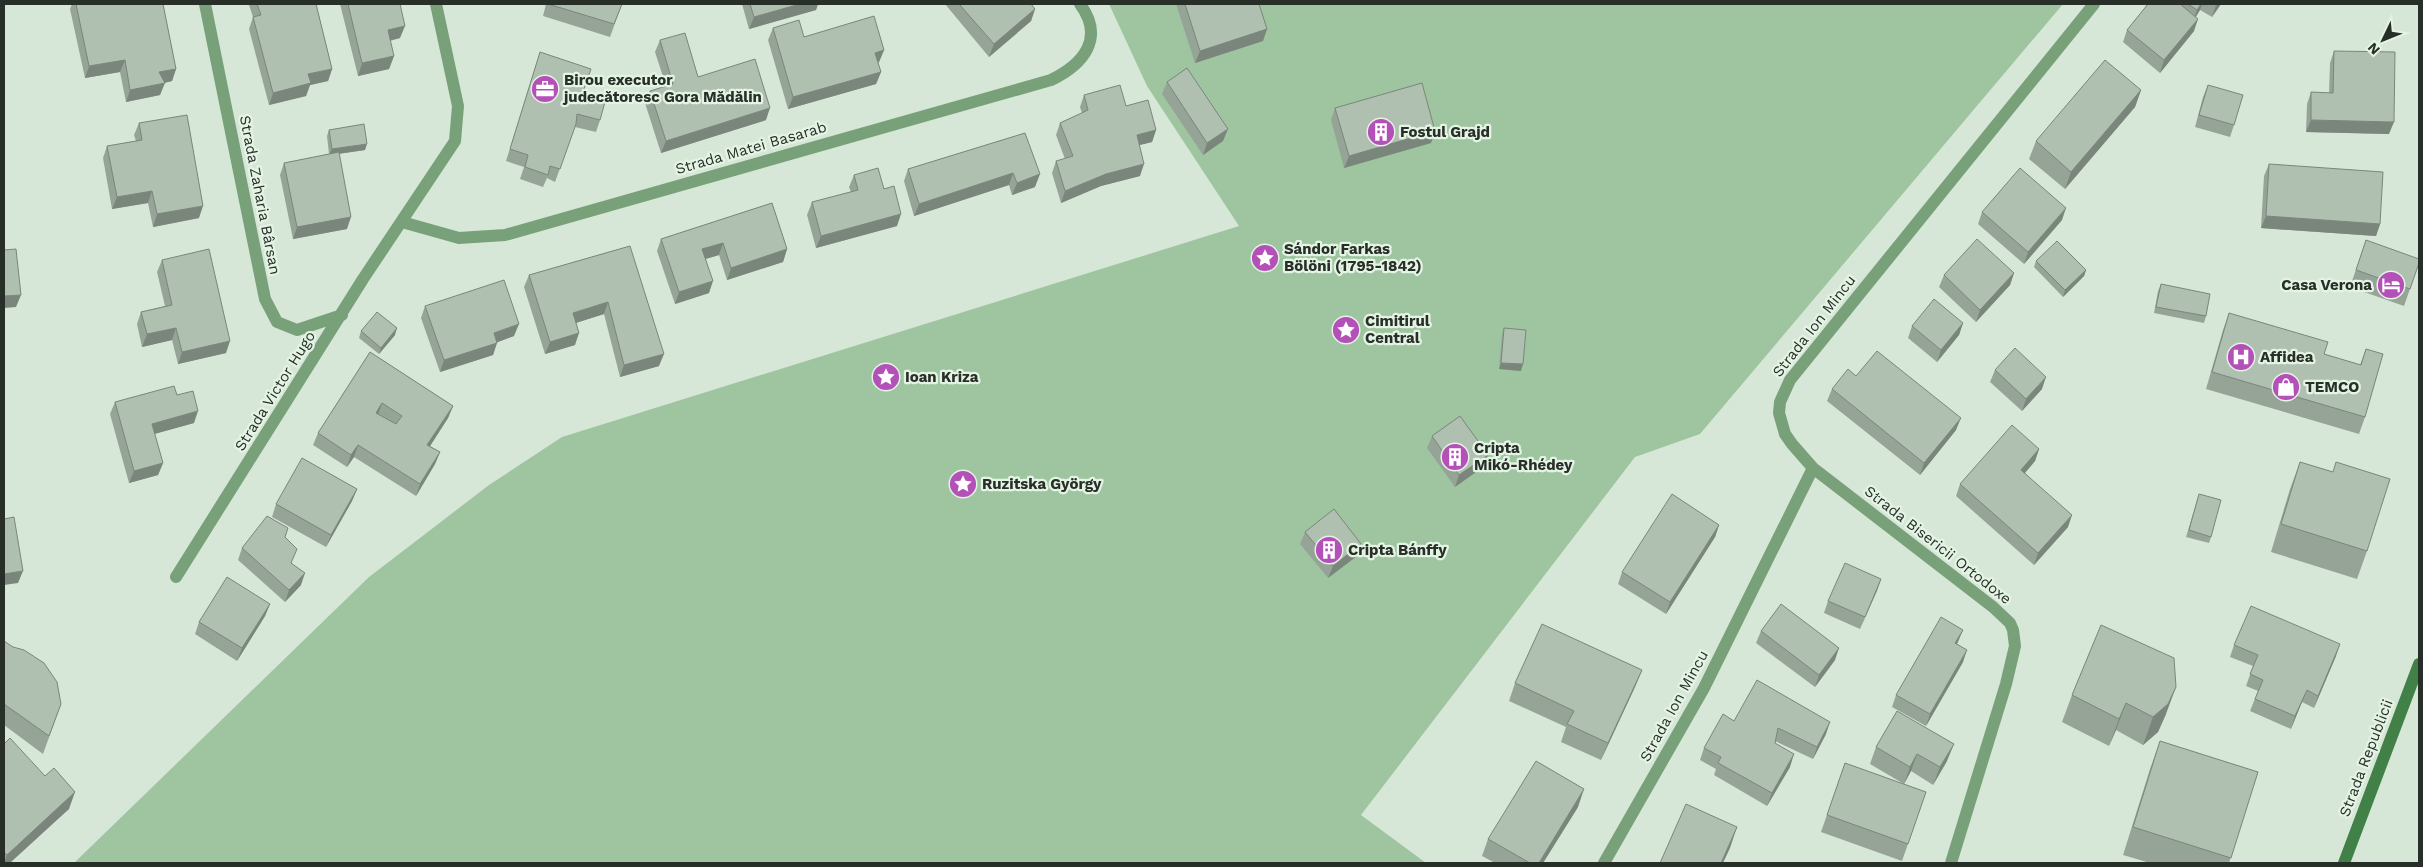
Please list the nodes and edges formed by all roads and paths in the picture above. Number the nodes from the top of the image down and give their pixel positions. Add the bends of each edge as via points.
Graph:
1 (205, 4) edge
2 (436, 4) edge
3 (1080, 4) edge
4 (2094, 4) edge
5 (402, 222) junction
6 (342, 315) junction
7 (1813, 468) junction
8 (176, 577) dead end
9 (2419, 664) edge
10 (1604, 863) edge
11 (1952, 863) edge
12 (2344, 863) edge

1 - 6 street, Strada Zaharia Bârsan via 265,299 277,322 297,330
2 - 5 street, Strada Victor Hugo via 458,106 455,141
3 - 5 street, Strada Matei Basarab via 1088,14 1090,41 1082,59 1068,72 1051,80 505,235 459,238
4 - 7 street, Strada Ion Mincu via 1790,380 1780,402 1780,424
5 - 6 street, Strada Victor Hugo
6 - 8 street, Strada Victor Hugo
7 - 10 street, Strada Ion Mincu via 1704,688
7 - 11 street, Strada Bisericii Ortodoxe via 1993,607 2013,630 2015,646 2006,684
9 - 12 street, Strada Republicii

